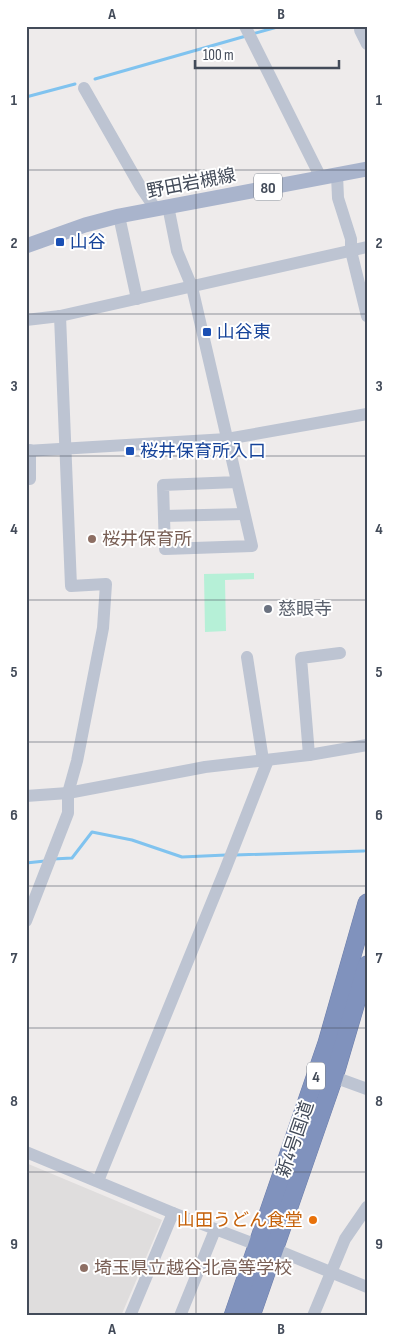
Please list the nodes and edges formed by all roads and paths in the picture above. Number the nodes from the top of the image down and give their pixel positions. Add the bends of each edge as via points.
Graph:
1 (360, 30) dead end
2 (248, 32) edge
3 (367, 44) edge
4 (84, 88) dead end
5 (367, 169) edge
6 (337, 175) junction
7 (321, 178) junction
8 (162, 207) junction
9 (119, 216) junction
10 (26, 246) edge
11 (367, 247) edge
12 (351, 251) junction
13 (192, 287) junction
14 (137, 299) junction
15 (60, 316) junction
16 (367, 316) edge
17 (26, 320) edge
18 (367, 414) edge
19 (227, 439) junction
20 (65, 448) junction
21 (28, 450) edge
22 (26, 479) edge
23 (237, 482) junction
24 (244, 514) junction
25 (164, 516) junction
26 (340, 652) dead end
27 (247, 657) dead end
28 (367, 745) edge
29 (309, 755) junction
30 (266, 760) junction
31 (68, 793) junction
32 (26, 796) edge
33 (367, 903) edge
34 (26, 921) edge
35 (367, 965) edge
36 (334, 1077) junction
37 (367, 1089) edge
38 (26, 1152) edge
39 (98, 1181) junction
40 (367, 1207) edge
41 (173, 1213) junction
42 (215, 1230) junction
43 (258, 1245) junction
44 (274, 1250) junction
45 (330, 1272) junction
46 (367, 1287) edge
47 (132, 1315) edge
48 (180, 1316) edge
49 (233, 1316) edge
50 (251, 1316) edge
51 (313, 1316) edge

1 - 3 street
2 - 7 street
4 - 8 street via 140,186
5 - 6 main road, 野田岩槻線 / 80
6 - 7 main road, 野田岩槻線 / 80
6 - 12 street via 338,198 351,239
7 - 8 main road, 野田岩槻線 / 80
8 - 9 main road, 野田岩槻線 / 80
8 - 13 street
9 - 10 main road, 野田岩槻線 / 80
9 - 14 street
11 - 12 street
12 - 13 street
12 - 16 street
13 - 14 street
13 - 19 street
14 - 15 street
15 - 17 street
15 - 20 street
18 - 19 street
19 - 20 street
19 - 23 street
20 - 21 street
20 - 31 street via 70,586 106,584 97,667
21 - 22 street via 30,478
23 - 24 street
23 - 25 street via 163,484
24 - 25 street
24 - 25 street via 252,546 165,549
26 - 29 street via 301,658
27 - 30 street
28 - 29 street
29 - 30 street
30 - 31 street via 205,767
30 - 39 street via 231,855
31 - 32 street
31 - 34 street via 68,813
33 - 43 highway, 新4号国道 / 4 via 327,1043
35 - 36 highway, 新4号国道 / 4
36 - 37 street
36 - 44 highway, 新4号国道 / 4
38 - 39 street
39 - 41 street
40 - 45 street via 345,1239
41 - 42 street
41 - 47 street
42 - 43 street
42 - 48 street
43 - 44 street
43 - 49 highway, 新4号国道 / 4
44 - 45 street
44 - 50 highway, 新4号国道 / 4
45 - 46 street
45 - 51 street

